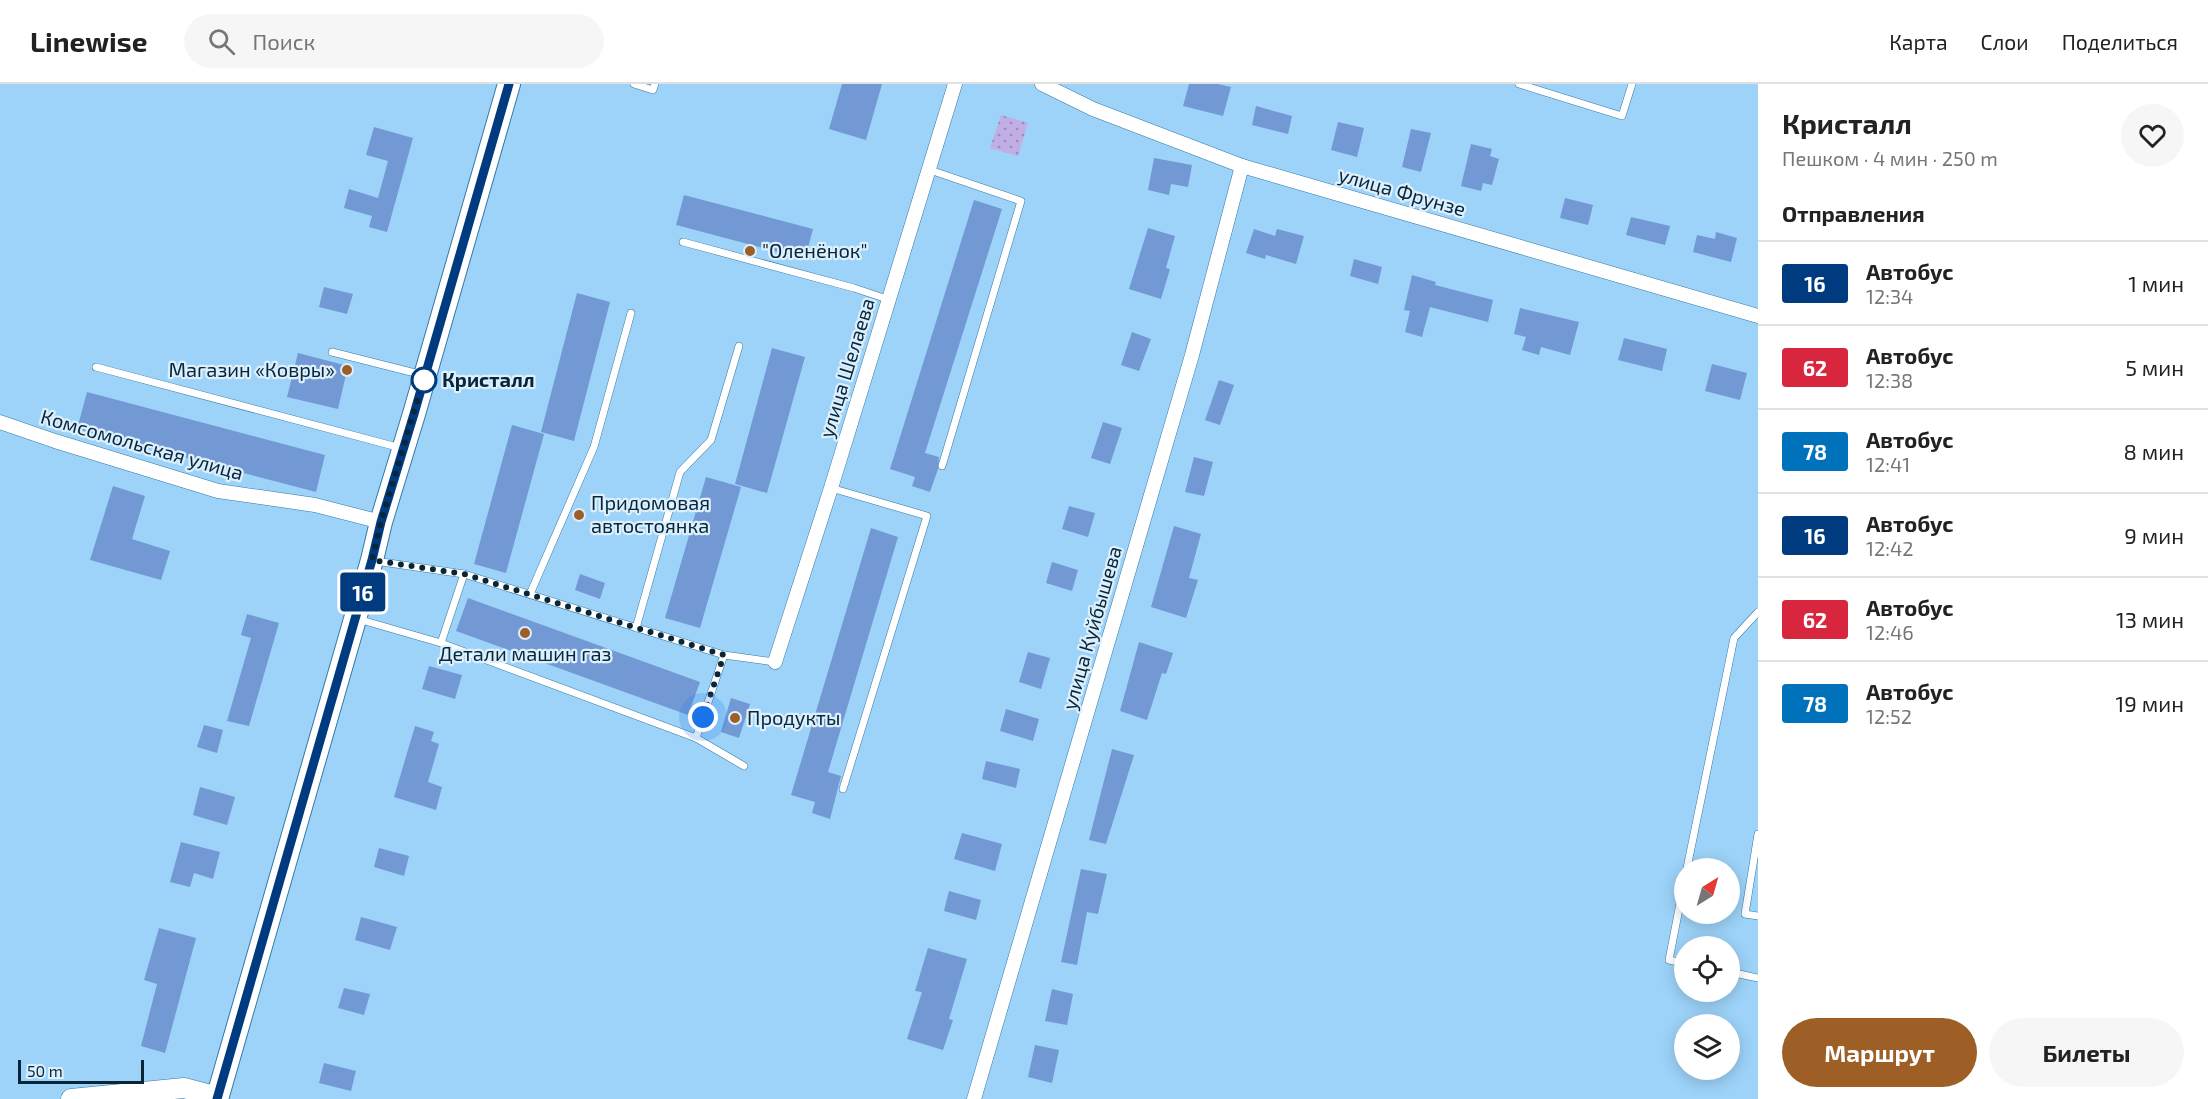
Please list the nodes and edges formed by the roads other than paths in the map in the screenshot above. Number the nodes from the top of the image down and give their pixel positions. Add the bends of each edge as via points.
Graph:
1 (509, 84) edge
2 (634, 84) edge
3 (655, 84) edge
4 (955, 84) edge
5 (1042, 84) edge
6 (1519, 84) edge
7 (1632, 84) edge
8 (1242, 166) junction
9 (930, 170) junction
10 (683, 242) dead end
11 (888, 299) junction
12 (631, 313) dead end
13 (1758, 316) edge
14 (739, 346) dead end
15 (332, 352) dead end
16 (96, 367) dead end
17 (425, 375) junction
18 (0, 422) edge
19 (404, 448) junction
20 (942, 466) dead end
21 (831, 488) junction
22 (381, 522) junction
23 (372, 560) junction
24 (464, 574) junction
25 (530, 594) junction
26 (1758, 612) edge
27 (356, 618) junction
28 (636, 628) junction
29 (441, 643) junction
30 (724, 655) junction
31 (775, 662) joint
32 (696, 738) junction
33 (744, 766) dead end
34 (843, 789) dead end
35 (1758, 834) edge
36 (1689, 858) edge
37 (1758, 916) edge
38 (1676, 924) edge
39 (1674, 961) edge
40 (1740, 974) edge
41 (1758, 978) edge
42 (217, 1098) edge
43 (71, 1099) edge
44 (974, 1099) edge

1 - 17 main road
2 - 3 lane via 653,90
4 - 9 street, улица Шелаева
5 - 8 street, улица Фрунзе via 1093,109
6 - 7 lane via 1622,116
8 - 13 street, улица Фрунзе
8 - 44 street, улица Куйбышева via 1188,367
9 - 11 street, улица Шелаева
9 - 20 lane via 1021,201
10 - 11 lane
11 - 21 street, улица Шелаева
12 - 25 lane via 594,447
14 - 28 lane via 711,440 680,472
15 - 17 lane
16 - 19 lane
17 - 19 main road
18 - 22 street, Комсомольская улица via 218,491 315,505
19 - 22 main road
21 - 31 street, улица Шелаева
21 - 34 lane via 927,516
22 - 23 main road
23 - 24 lane
23 - 27 main road
24 - 25 lane
24 - 29 lane
25 - 28 lane
26 - 36 lane via 1734,638
27 - 29 lane
27 - 42 main road
28 - 30 lane
29 - 32 lane
30 - 31 lane
30 - 32 lane
32 - 33 lane
35 - 37 lane via 1745,914
38 - 39 lane via 1669,960
40 - 41 lane
42 - 43 main road via 184,1088

